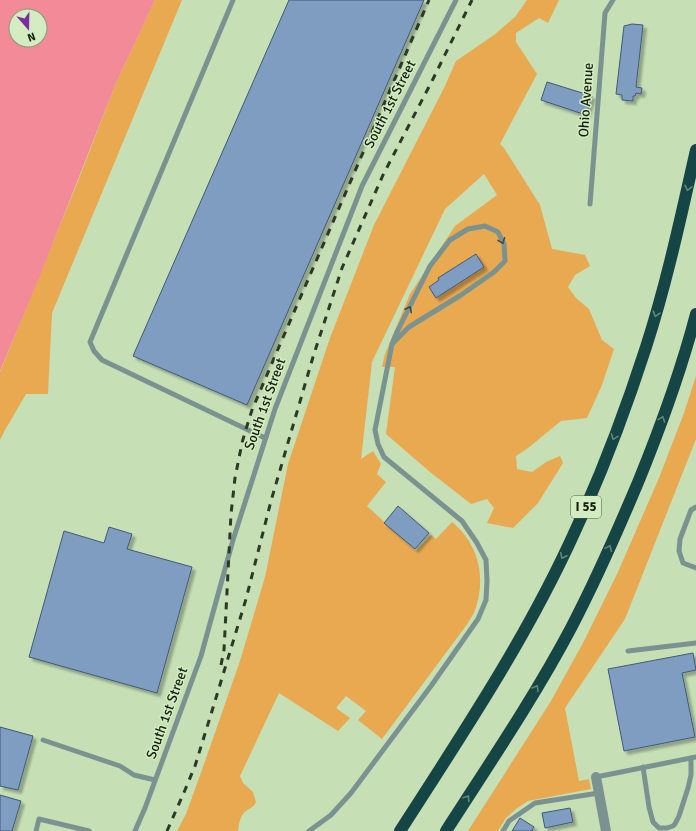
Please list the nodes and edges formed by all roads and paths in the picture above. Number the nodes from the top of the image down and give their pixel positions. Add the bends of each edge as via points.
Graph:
1 (232, 0) edge
2 (456, 0) edge
3 (613, 0) edge
4 (696, 150) edge
5 (590, 204) dead end
6 (696, 314) edge
7 (392, 344) junction
8 (265, 438) junction
9 (696, 507) edge
10 (696, 568) edge
11 (696, 643) edge
12 (628, 651) dead end
13 (43, 740) dead end
14 (693, 758) edge
15 (643, 767) junction
16 (596, 777) joint
17 (156, 780) junction
18 (599, 793) junction
19 (36, 831) edge
20 (89, 831) edge
21 (135, 831) edge
22 (309, 831) edge
23 (400, 831) edge
24 (446, 831) edge
25 (502, 831) edge
26 (606, 831) edge

1 - 8 lane via 90,342 102,360
2 - 8 lane, South 1st Street via 362,186
3 - 5 lane, Ohio Avenue via 605,13
4 -> 23 highway, I 55 via 669,267 646,346 612,443 576,530 515,649
24 -> 6 highway, I 55 via 507,737 571,628 627,508 652,446
7 -> 7 lane via 430,266 450,240 468,229 485,226 498,232 504,244 505,261 461,295 409,327
7 - 22 lane via 375,430 378,444 384,457 462,521 474,537 486,560 486,600 474,625 351,793 331,815
8 - 17 lane, South 1st Street via 201,656
9 - 10 lane via 691,510 680,539 679,551 683,563
11 - 12 lane
13 - 17 lane via 120,766 134,775
14 - 15 lane
14 - 15 lane via 688,788 679,816 673,826 667,828 659,828 653,822
15 - 16 lane
16 - 18 street
17 - 21 lane, South 1st Street
18 - 25 lane via 535,803 510,821
18 - 26 street
19 - 20 lane via 39,819

